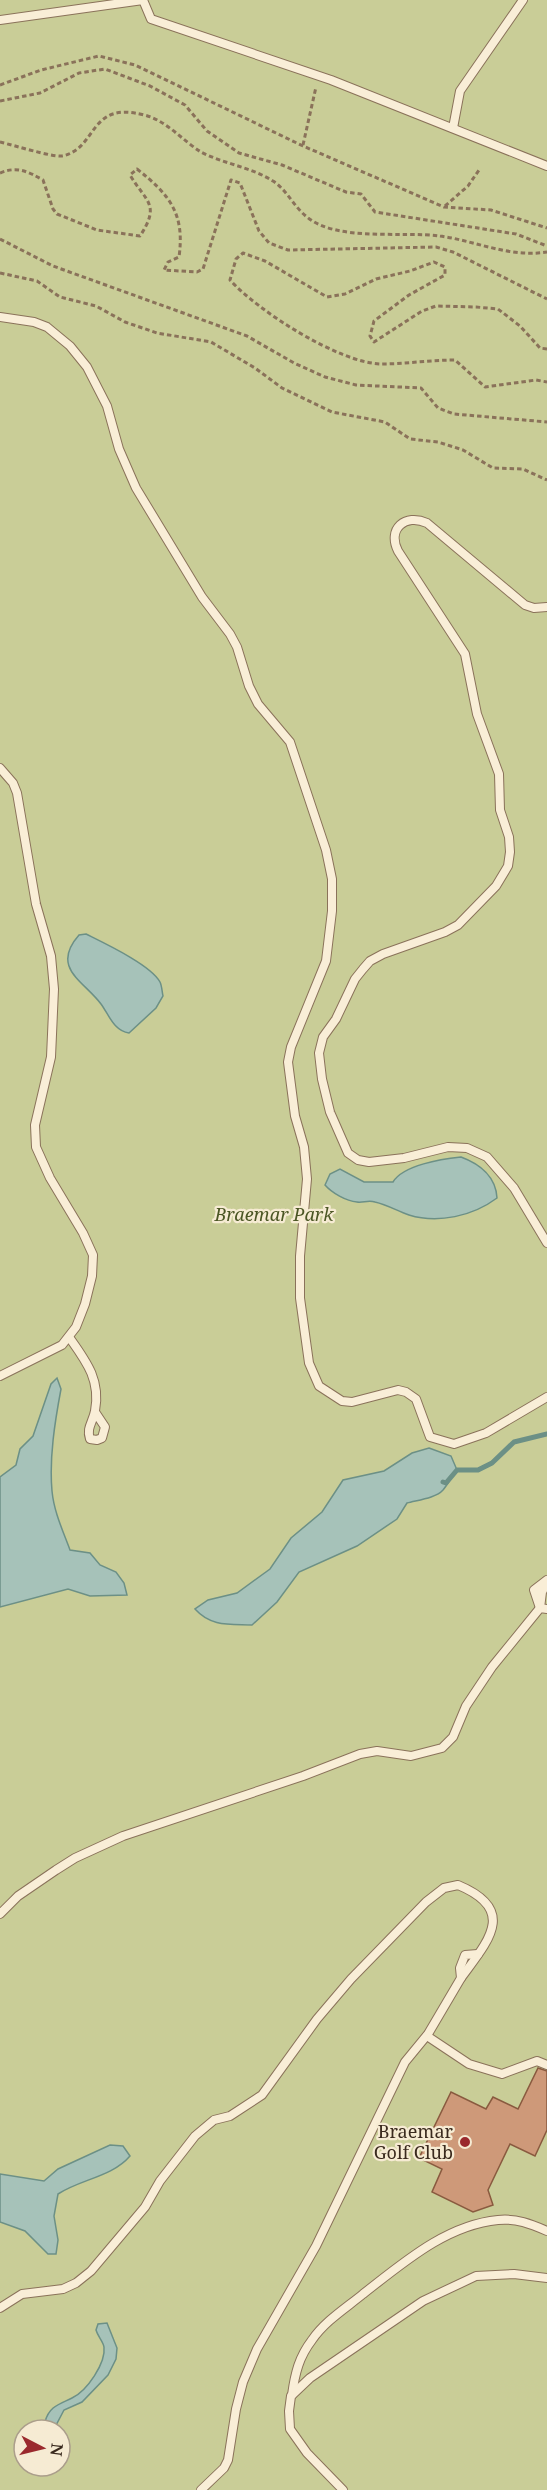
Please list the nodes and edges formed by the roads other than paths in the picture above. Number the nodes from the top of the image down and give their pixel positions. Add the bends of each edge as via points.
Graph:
1 (143, 0) edge
2 (523, 0) edge
3 (0, 20) edge
4 (453, 129) junction
5 (547, 166) edge
6 (0, 317) edge
7 (547, 607) edge
8 (0, 768) edge
9 (547, 1242) edge
10 (69, 1337) junction
11 (0, 1376) edge
12 (547, 1397) edge
13 (95, 1412) dead end
14 (547, 1582) edge
15 (544, 1608) edge
16 (0, 1914) edge
17 (427, 2036) junction
18 (547, 2065) edge
19 (547, 2231) edge
20 (547, 2278) edge
21 (0, 2308) edge
22 (291, 2396) junction
23 (201, 2490) edge
24 (343, 2490) edge

1 - 3 lane
1 - 4 lane via 151,19 318,76
2 - 4 lane via 460,91
4 - 5 lane
6 - 12 lane via 47,327 70,346 95,379 136,489 202,597 230,634 258,704 290,742 326,850 332,879 332,911 326,961 288,1062 307,1179 300,1298 309,1363 319,1386 342,1401 352,1402 398,1390 406,1392 416,1399 430,1437 454,1444 486,1433
7 - 9 lane via 525,605 427,523 408,519 398,526 395,544 465,654 477,714 499,774 500,810 509,837 508,866 496,886 458,925 370,962 355,979 323,1037 319,1053 330,1112 348,1153 369,1162 448,1148 467,1148 487,1156 514,1188
8 - 10 lane via 17,793 36,904 53,974 51,1057 35,1125 36,1147 93,1255 85,1304
10 - 11 lane via 62,1345
10 - 13 lane via 93,1374
14 - 15 lane via 534,1590
15 - 16 lane via 475,1690 453,1737 442,1748 411,1756 360,1754 123,1836 56,1870 18,1896
17 - 18 lane via 469,2064 502,2074 537,2061
17 - 21 lane via 461,1978 465,1955 478,1954 493,1927 492,1910 485,1901 458,1885 444,1888 411,1915 345,1985 262,2095 230,2116 214,2120 195,2136 145,2207 91,2271 63,2289 22,2294
17 - 23 lane via 405,2062 321,2236 257,2349 243,2382 228,2460
19 - 22 lane via 524,2222 499,2220 464,2228 418,2251 336,2315 313,2338 297,2364
20 - 22 lane via 514,2274 476,2276 440,2291 310,2378
22 - 24 lane via 290,2429

